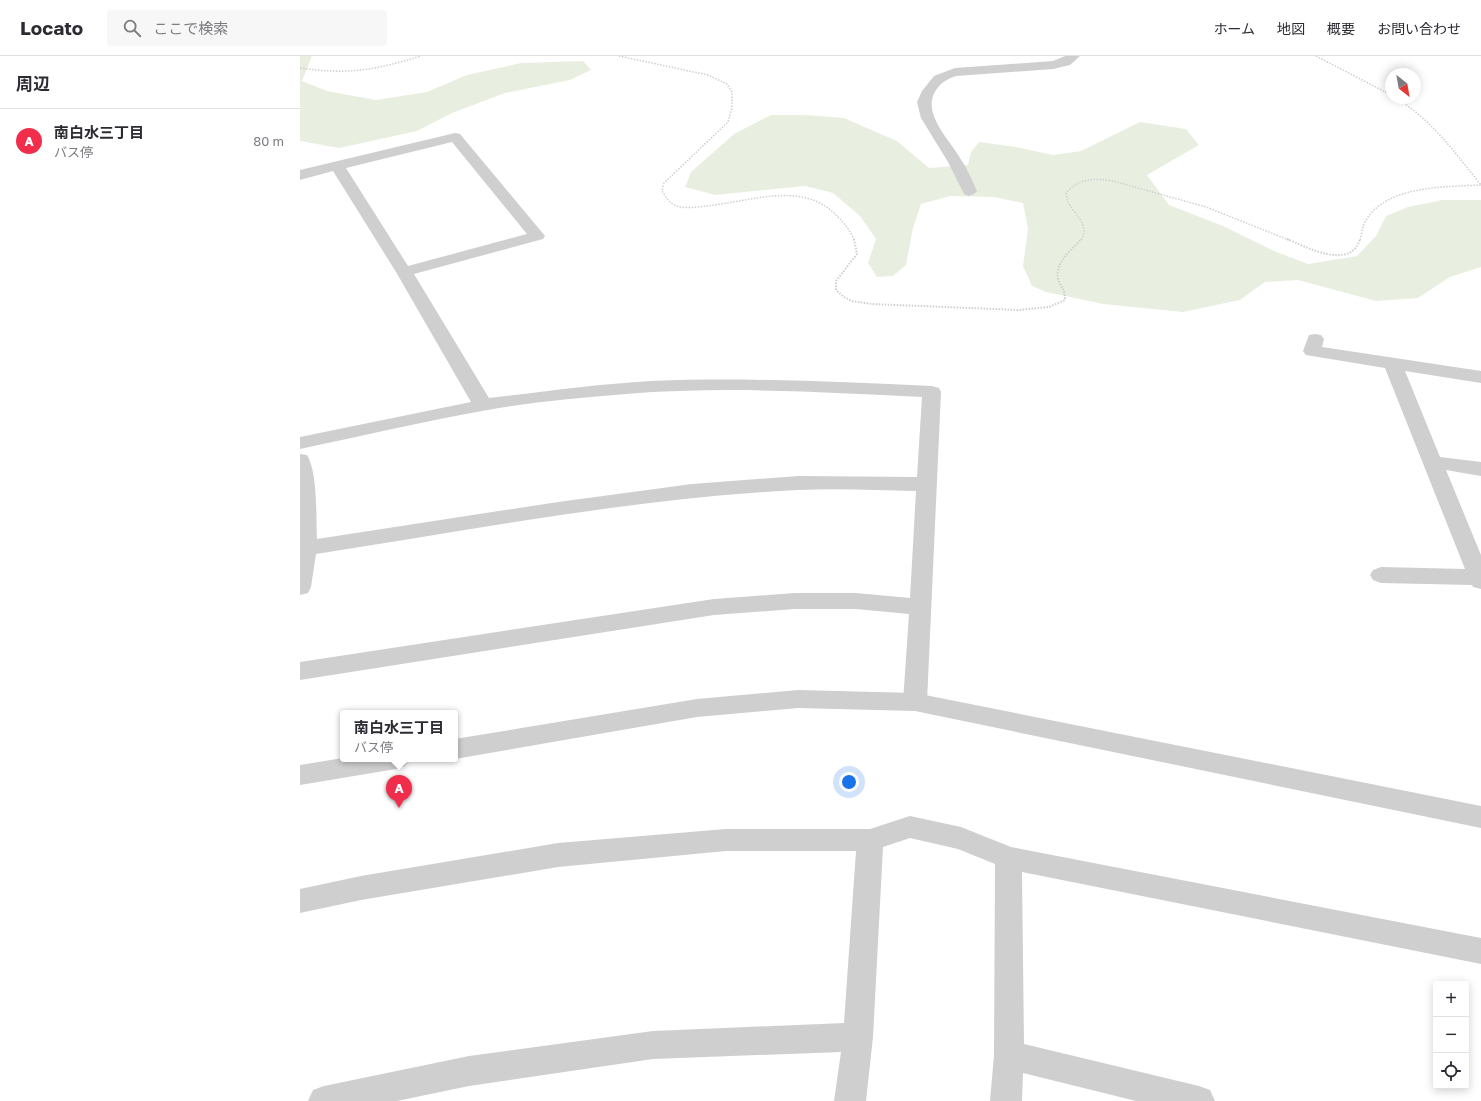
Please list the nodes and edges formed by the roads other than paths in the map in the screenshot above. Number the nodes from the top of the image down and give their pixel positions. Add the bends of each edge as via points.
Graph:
1 (1074, 56) edge
2 (337, 166) junction
3 (300, 175) edge
4 (969, 191) dead end
5 (404, 272) junction
6 (1315, 339) dead end
7 (1393, 365) junction
8 (1481, 377) edge
9 (483, 405) junction
10 (300, 443) edge
11 (300, 460) edge
12 (1432, 462) junction
13 (1481, 469) edge
14 (928, 484) junction
15 (306, 548) junction
16 (1381, 575) dead end
17 (1480, 579) edge
18 (300, 587) edge
19 (919, 607) junction
20 (300, 671) edge
21 (915, 702) junction
22 (458, 748) edge
23 (378, 762) edge
24 (300, 775) edge
25 (1481, 818) edge
26 (870, 840) junction
27 (1008, 858) junction
28 (300, 901) edge
29 (1481, 951) edge
30 (858, 1037) junction
31 (1009, 1055) junction
32 (324, 1101) edge
33 (850, 1101) edge
34 (1006, 1101) edge
35 (1199, 1101) edge

1 - 4 street via 1053,65 955,72 936,80 923,103 932,126 953,158
2 - 3 street
2 - 5 street
2 - 5 street via 455,137 537,236
5 - 9 street
6 - 7 street via 1312,351
7 - 8 street
7 - 12 street
9 - 10 street
9 - 14 street via 574,393 737,384 932,392
11 - 15 street via 305,491
12 - 13 street
12 - 17 street
14 - 15 street via 799,483 692,491 558,508
14 - 19 street
15 - 18 street
16 - 17 street
19 - 20 street via 856,601 795,601 714,607
19 - 21 street
21 - 22 street via 798,699 697,708
21 - 25 street
23 - 24 street
26 - 27 street via 910,827 961,838
26 - 28 street via 726,840 558,855 361,888
26 - 30 street
27 - 29 street
27 - 31 street
30 - 32 street via 653,1045 469,1071
30 - 33 street
31 - 34 street
31 - 35 street

